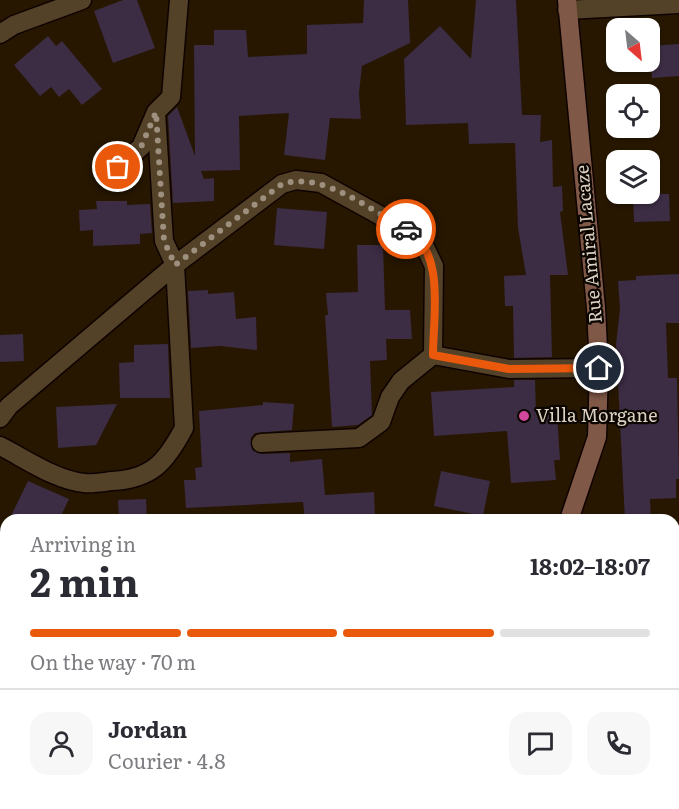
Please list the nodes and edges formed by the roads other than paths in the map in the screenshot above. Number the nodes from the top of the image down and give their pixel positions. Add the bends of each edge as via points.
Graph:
1 (81, 0) edge
2 (179, 0) edge
3 (679, 4) edge
4 (567, 5) edge
5 (0, 34) edge
6 (156, 112) junction
7 (118, 167) dead end
8 (175, 265) junction
9 (433, 355) junction
10 (599, 368) junction
11 (0, 418) edge
12 (261, 443) dead end
13 (0, 446) edge
14 (571, 514) edge

1 - 5 street
2 - 6 street via 171,98
3 - 4 street
4 - 10 street, Rue Amiral Lacaze
6 - 7 street via 141,147
6 - 8 street via 164,241
8 - 9 street via 282,184 296,180 321,183 412,232 423,243 434,266
8 - 11 street via 9,406
8 - 13 street via 184,428 158,466 133,480 84,483 48,471
9 - 10 street via 509,369
9 - 12 street via 401,381 381,422 359,438
10 - 14 street, Rue Amiral Lacaze via 597,437

